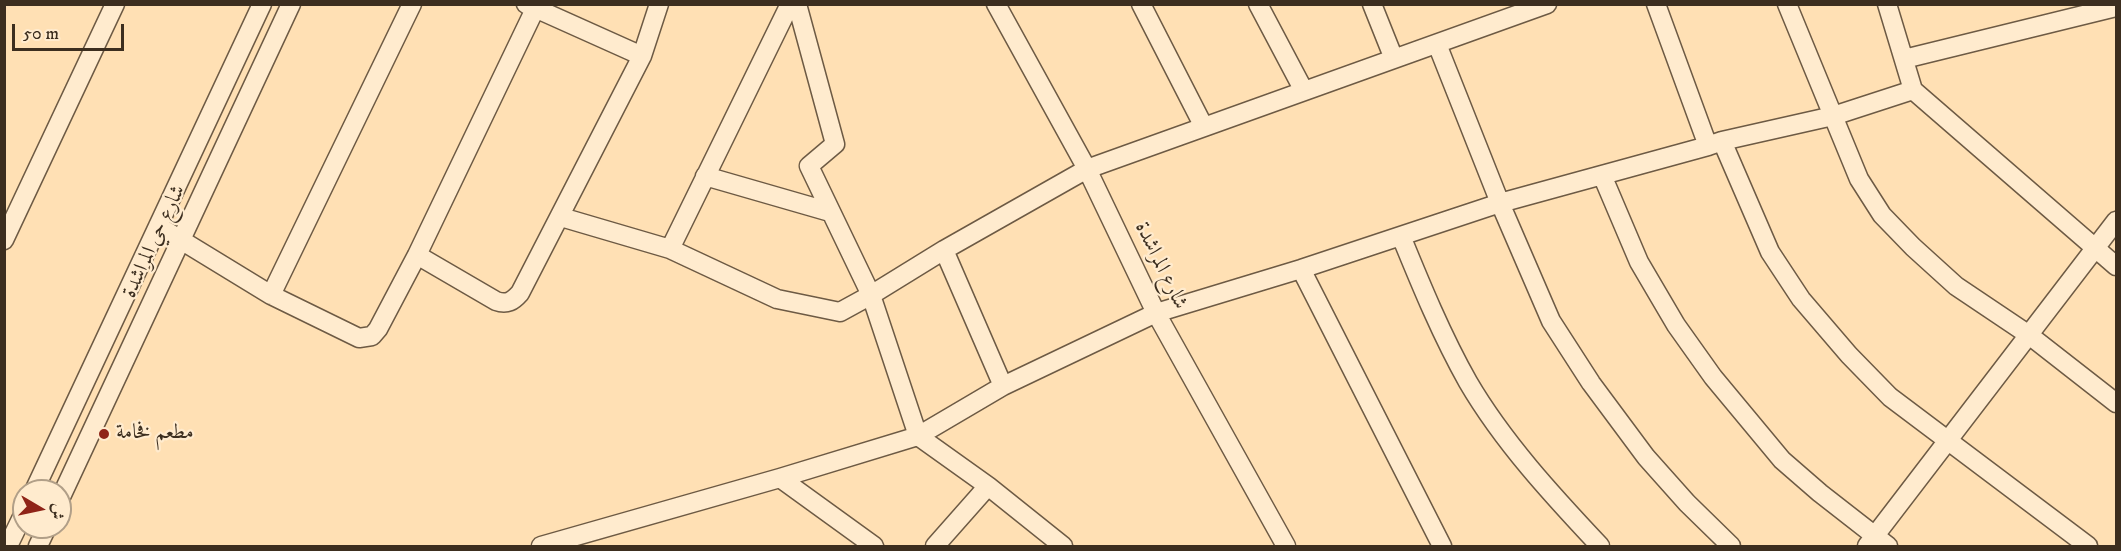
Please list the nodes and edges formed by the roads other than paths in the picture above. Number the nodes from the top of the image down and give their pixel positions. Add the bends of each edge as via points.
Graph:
1 (115, 4) edge
2 (262, 4) edge
3 (291, 4) edge
4 (412, 4) edge
5 (659, 4) edge
6 (790, 4) edge
7 (797, 4) edge
8 (996, 4) edge
9 (1141, 4) edge
10 (1258, 4) edge
11 (1372, 4) edge
12 (1547, 4) edge
13 (1656, 4) edge
14 (1787, 4) edge
15 (1887, 4) edge
16 (531, 7) edge
17 (2116, 7) edge
18 (1503, 12) edge
19 (1437, 44) junction
20 (642, 57) junction
21 (1394, 59) junction
22 (1904, 59) junction
23 (1913, 90) junction
24 (1304, 91) junction
25 (1833, 116) junction
26 (1204, 127) junction
27 (1715, 143) junction
28 (1087, 169) junction
29 (1602, 175) junction
30 (705, 176) junction
31 (1500, 203) junction
32 (830, 212) junction
33 (561, 217) junction
34 (2116, 221) edge
35 (158, 226) junction
36 (1401, 236) junction
37 (4, 240) edge
38 (181, 240) junction
39 (670, 249) junction
40 (2096, 249) junction
41 (944, 250) junction
42 (417, 255) junction
43 (2116, 266) edge
44 (1301, 269) junction
45 (271, 295) junction
46 (871, 296) junction
47 (1156, 313) junction
48 (2029, 335) junction
49 (1004, 386) junction
50 (2116, 403) edge
51 (918, 436) junction
52 (1948, 442) junction
53 (780, 478) junction
54 (40, 479) edge
55 (69, 479) edge
56 (988, 486) junction
57 (1876, 543) edge
58 (541, 546) edge
59 (874, 546) edge
60 (935, 546) edge
61 (1062, 546) edge
62 (1286, 546) edge
63 (1442, 546) edge
64 (1600, 546) edge
65 (1731, 546) edge
66 (2088, 546) edge

1 - 37 street
2 - 35 street, شارع حي المراشدة
3 - 38 street, شارع حي المراشدة
4 - 45 street
5 - 20 street
6 - 30 street
7 - 32 street via 836,144 809,166
8 - 28 street, شارع المراشدة
9 - 26 street
10 - 24 street
11 - 21 street
12 - 18 street
13 - 27 street
14 - 25 street
15 - 22 street
16 - 20 street
16 - 42 street
17 - 22 street
18 - 19 street
19 - 21 street
19 - 31 street
20 - 33 street
21 - 24 street
22 - 23 street
23 - 25 street
23 - 40 street
24 - 26 street
25 - 27 street
25 - 48 street via 1859,179 1882,215 1956,286
26 - 28 street
27 - 29 street
27 - 52 street via 1770,252 1801,299 1890,398
28 - 41 street
28 - 47 street, شارع المراشدة
29 - 31 street
29 - 57 street via 1640,262 1676,325 1713,378 1782,460
30 - 32 street
30 - 39 street
31 - 36 street
31 - 65 street via 1551,321 1592,382 1646,458
32 - 46 street
33 - 39 street
33 - 42 street via 520,293 509,302 496,301
34 - 40 street
35 - 38 street
35 - 54 street, شارع حي المراشدة
36 - 44 street
36 - 64 street via 1430,307 1468,382 1508,439
38 - 45 street
38 - 55 street, شارع حي المراشدة
39 - 46 street via 777,299 840,312
40 - 43 street
40 - 48 street
41 - 46 street
41 - 49 street
42 - 45 street via 378,328 366,338 352,335
44 - 47 street
44 - 63 street
46 - 51 street
47 - 49 street
47 - 62 street, شارع المراشدة
48 - 50 street
48 - 52 street
49 - 51 street
51 - 53 street
51 - 56 street
52 - 57 street
52 - 66 street
53 - 58 street
53 - 59 street
56 - 60 street
56 - 61 street

